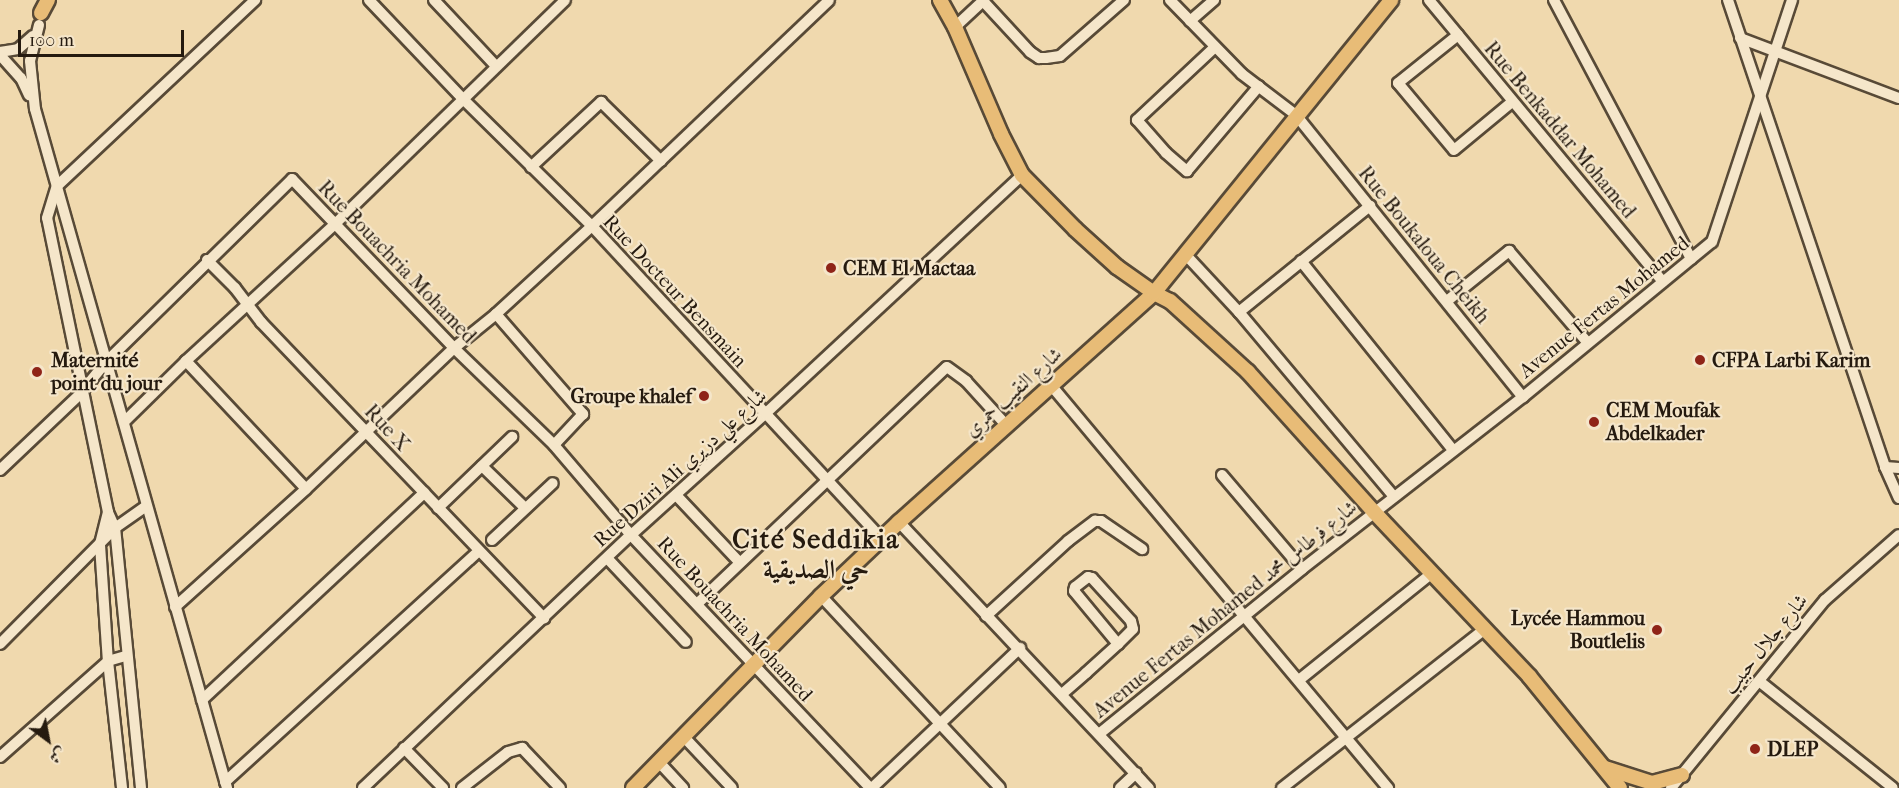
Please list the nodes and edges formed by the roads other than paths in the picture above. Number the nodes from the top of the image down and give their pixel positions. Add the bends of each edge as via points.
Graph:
1 (48, 0) edge
2 (255, 0) edge
3 (369, 0) edge
4 (434, 0) edge
5 (565, 0) edge
6 (829, 0) edge
7 (940, 0) edge
8 (984, 0) edge
9 (1124, 0) edge
10 (1170, 0) edge
11 (1214, 0) edge
12 (1391, 0) edge
13 (1429, 0) edge
14 (1554, 0) edge
15 (1728, 0) edge
16 (1792, 0) edge
17 (40, 13) edge
18 (1190, 21) junction
19 (955, 27) junction
20 (1458, 34) junction
21 (1740, 38) junction
22 (1215, 47) junction
23 (1774, 51) junction
24 (0, 54) edge
25 (496, 66) junction
26 (1259, 87) junction
27 (1758, 96) junction
28 (462, 98) junction
29 (1899, 98) edge
30 (1512, 102) junction
31 (35, 109) junction
32 (1296, 115) junction
33 (661, 161) junction
34 (531, 167) junction
35 (1022, 175) junction
36 (57, 186) junction
37 (1370, 206) junction
38 (334, 225) junction
39 (592, 226) junction
40 (1186, 255) junction
41 (1692, 259) junction
42 (207, 260) junction
43 (1300, 261) junction
44 (1663, 282) junction
45 (1154, 293) junction
46 (1447, 302) junction
47 (247, 304) junction
48 (1239, 312) junction
49 (496, 314) junction
50 (1587, 342) junction
51 (454, 348) junction
52 (186, 361) junction
53 (106, 362) junction
54 (1050, 384) junction
55 (84, 389) junction
56 (1523, 397) junction
57 (765, 414) junction
58 (124, 422) junction
59 (1006, 425) junction
60 (366, 433) junction
61 (512, 437) dead end
62 (554, 445) junction
63 (1454, 450) junction
64 (482, 466) junction
65 (1885, 467) junction
66 (1899, 468) edge
67 (0, 470) edge
68 (1222, 475) dead end
69 (826, 480) junction
70 (553, 483) dead end
71 (306, 489) junction
72 (423, 493) junction
73 (676, 495) junction
74 (1394, 497) junction
75 (1899, 498) edge
76 (146, 506) junction
77 (438, 508) junction
78 (525, 508) junction
79 (108, 512) junction
80 (1374, 512) junction
81 (899, 522) junction
82 (115, 528) junction
83 (631, 535) junction
84 (1899, 535) edge
85 (882, 538) junction
86 (492, 540) dead end
87 (100, 545) junction
88 (1142, 549) dead end
89 (479, 551) junction
90 (607, 558) junction
91 (740, 563) junction
92 (1302, 569) junction
93 (1432, 573) junction
94 (821, 596) junction
95 (697, 604) junction
96 (175, 607) junction
97 (986, 616) junction
98 (1243, 616) junction
99 (544, 618) junction
100 (1485, 629) junction
101 (686, 642) dead end
102 (0, 644) edge
103 (1118, 644) junction
104 (1020, 648) junction
105 (126, 656) junction
106 (108, 661) junction
107 (755, 666) junction
108 (1299, 680) junction
109 (1759, 681) junction
110 (1062, 694) junction
111 (202, 700) junction
112 (941, 725) junction
113 (1099, 734) junction
114 (683, 736) junction
115 (1347, 739) junction
116 (404, 748) junction
117 (0, 758) edge
118 (658, 761) junction
119 (1605, 768) junction
120 (1136, 774) junction
121 (1682, 775) junction
122 (226, 785) edge
123 (122, 788) edge
124 (141, 788) edge
125 (363, 788) edge
126 (443, 788) edge
127 (462, 788) edge
128 (560, 788) edge
129 (633, 788) edge
130 (683, 788) edge
131 (732, 788) edge
132 (871, 788) edge
133 (1000, 788) edge
134 (1120, 788) edge
135 (1149, 788) edge
136 (1282, 788) edge
137 (1388, 788) edge
138 (1620, 788) edge
139 (1671, 788) edge
140 (1893, 788) edge

1 - 17 main road
2 - 36 street
3 - 28 street, Rue Docteur Bensmain
4 - 25 street
5 - 25 street
6 - 33 street
7 - 19 main road
8 - 9 street via 1030,52 1046,58 1060,56
8 - 19 street
10 - 18 street, Rue Boukaloua Cheikh
11 - 18 street
12 - 32 main road, شارع النقيب حمري
13 - 20 street, Rue Benkaddar Mohamed
14 - 41 street
15 - 21 street
16 - 23 street, Avenue Fertas Mohamed
17 - 24 street via 27,43
17 - 31 street via 30,61
18 - 22 street, Rue Boukaloua Cheikh
19 - 35 main road
20 - 30 street, Rue Benkaddar Mohamed
20 - 30 street via 1398,82 1454,150
21 - 23 street
21 - 27 street
22 - 26 street, Rue Boukaloua Cheikh
22 - 26 street via 1137,120 1166,153 1187,171
23 - 27 street, Avenue Fertas Mohamed
23 - 29 street
24 - 31 street via 21,78
25 - 28 street
26 - 32 street, Rue Boukaloua Cheikh
27 - 41 street, Avenue Fertas Mohamed via 1712,242
27 - 65 street
28 - 34 street, Rue Docteur Bensmain
28 - 38 street
30 - 44 street, Rue Benkaddar Mohamed
31 - 36 street
32 - 37 street, Rue Boukaloua Cheikh
32 - 40 main road, شارع النقيب حمري
33 - 34 street via 601,102
33 - 39 street
34 - 39 street, Rue Docteur Bensmain
35 - 45 main road via 1075,229
35 - 57 street, Rue Dziri Ali شارع علي دزيري
36 - 53 street
36 - 55 street via 47,218
37 - 43 street
37 - 46 street, Rue Boukaloua Cheikh
38 - 42 street, Rue Bouachria Mohamed via 291,179
38 - 47 street
38 - 51 street, Rue Bouachria Mohamed
39 - 49 street
39 - 57 street, Rue Docteur Bensmain
40 - 45 main road, شارع النقيب حمري
40 - 48 street
41 - 44 street, Avenue Fertas Mohamed
42 - 47 street, Rue X
42 - 53 street
43 - 48 street
43 - 63 street
44 - 50 street, Avenue Fertas Mohamed
45 - 54 main road, شارع النقيب حمري
45 - 80 main road via 1170,301 1217,341
46 - 50 street via 1509,251
46 - 56 street, Rue Boukaloua Cheikh
47 - 52 street
47 - 60 street, Rue X
48 - 74 street
49 - 51 street
49 - 62 street, Rue Bouachria Mohamed via 583,414
50 - 56 street, Avenue Fertas Mohamed
51 - 60 street
51 - 62 street, Rue Bouachria Mohamed
52 - 58 street
52 - 71 street
53 - 55 street
53 - 58 street
54 - 59 main road, شارع النقيب حمري
54 - 98 street
55 - 67 street
55 - 79 street
56 - 63 street, Avenue Fertas Mohamed
57 - 69 street, Rue Docteur Bensmain
57 - 73 street, Rue Dziri Ali شارع علي دزيري
58 - 76 street
59 - 69 street via 948,367
59 - 81 main road, شارع النقيب حمري
60 - 71 street
60 - 72 street, Rue X
61 - 64 street
62 - 83 street, Rue Bouachria Mohamed
63 - 74 street, Avenue Fertas Mohamed
64 - 77 street
64 - 78 street
65 - 66 street
65 - 75 street
68 - 92 street
69 - 85 street, Rue Docteur Bensmain
69 - 91 street
70 - 78 street
71 - 96 street
72 - 77 street, Rue X
72 - 111 street
73 - 83 street, Rue Dziri Ali شارع علي دزيري
73 - 91 street
74 - 80 street, Avenue Fertas Mohamed
76 - 82 street
76 - 96 street
77 - 89 street, Rue X
78 - 86 street
79 - 82 street
79 - 87 street
80 - 92 street, Avenue Fertas Mohamed شارع فرطاس محمد
80 - 93 main road
81 - 85 main road, شارع النقيب حمري
81 - 97 street
82 - 87 street
82 - 105 street
83 - 90 street, Rue Dziri Ali شارع علي دزيري
83 - 95 street, Rue Bouachria Mohamed
84 - 109 street, شارع جلال حبيب via 1825,600
85 - 94 main road, شارع النقيب حمري
87 - 102 street
87 - 106 street
88 - 97 street via 1097,520 1068,541
89 - 99 street, Rue X
89 - 122 street
90 - 99 street, Rue Dziri Ali شارع علي دزيري
90 - 101 street
91 - 95 street
92 - 98 street, Avenue Fertas Mohamed شارع فرطاس محمد
93 - 100 main road
93 - 108 street
94 - 107 main road, شارع النقيب حمري
94 - 112 street
95 - 107 street, Rue Bouachria Mohamed
96 - 111 street
97 - 104 street
98 - 108 street
98 - 113 street, Avenue Fertas Mohamed شارع فرطاس محمد
99 - 116 street, Rue Dziri Ali شارع علي دزيري
100 - 115 street
100 - 119 main road
103 - 103 street via 1075,593 1075,587 1088,577 1132,622 1133,629
103 - 110 street
104 - 110 street
104 - 112 street
105 - 106 street
105 - 124 street
106 - 117 street
106 - 123 street
107 - 114 main road, شارع النقيب حمري
107 - 132 street, Rue Bouachria Mohamed
108 - 115 street
109 - 121 street, شارع جلال حبيب
109 - 140 street
110 - 113 street
111 - 122 street
112 - 132 street
112 - 133 street
113 - 120 street
114 - 118 main road, شارع النقيب حمري
114 - 131 street
115 - 136 street
115 - 137 street
116 - 125 street, Rue Dziri Ali شارع علي دزيري
116 - 126 street
118 - 129 main road, شارع النقيب حمري
118 - 130 street
119 - 121 main road via 1652,783
119 - 138 main road
120 - 134 street
120 - 135 street
121 - 139 street, شارع جلال حبيب
127 - 128 street via 508,752 522,748

